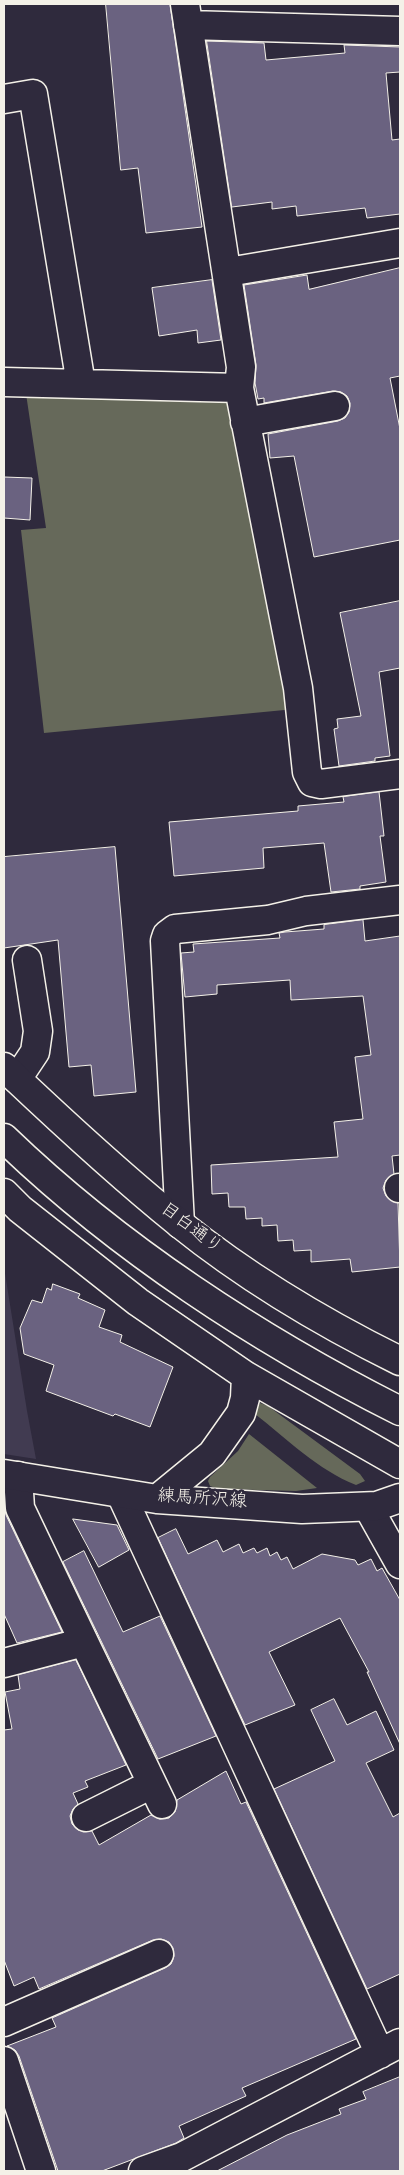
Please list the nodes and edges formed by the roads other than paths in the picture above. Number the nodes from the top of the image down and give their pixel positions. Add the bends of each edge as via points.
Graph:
1 (187, 14) edge
2 (400, 31) edge
3 (4, 98) edge
4 (400, 243) edge
5 (228, 272) junction
6 (4, 382) edge
7 (81, 384) junction
8 (239, 388) junction
9 (335, 406) dead end
10 (245, 422) junction
11 (400, 774) edge
12 (400, 900) edge
13 (27, 960) dead end
14 (10, 1073) edge
15 (4, 1138) edge
16 (4, 1193) edge
17 (180, 1224) junction
18 (400, 1361) edge
19 (246, 1376) junction
20 (400, 1411) edge
21 (400, 1464) edge
22 (11, 1475) edge
23 (121, 1494) junction
24 (157, 1498) junction
25 (400, 1498) edge
26 (368, 1507) junction
27 (400, 1564) edge
28 (84, 1642) junction
29 (4, 1663) edge
30 (86, 1817) dead end
31 (158, 1954) dead end
32 (4, 2022) edge
33 (390, 2048) edge
34 (4, 2062) edge
35 (41, 2171) edge
36 (143, 2171) edge

1 - 2 street
1 - 5 street
3 - 7 street via 33,94
4 - 5 street
5 - 8 street via 241,367
6 - 7 street
7 - 8 street
8 - 10 street
9 - 10 street
10 - 11 street via 298,688 307,772 312,782 321,784
12 - 17 street via 306,911 268,920 175,929 167,934
13 - 14 street via 38,1031 35,1052
14 - 17 street, 目白通り
15 - 20 street via 40,1173 148,1259 268,1337
16 - 19 street via 138,1302
17 - 18 street, 目白通り via 274,1291
19 - 21 street
19 - 24 street via 241,1413 212,1454
22 - 23 street, 練馬所沢線
22 - 28 street via 20,1508
23 - 24 street, 練馬所沢線
23 - 33 street
24 - 26 street, 練馬所沢線 via 302,1509
25 - 26 street, 練馬所沢線
26 - 27 street
28 - 29 street
28 - 30 street via 157,1794
31 - 32 street
33 - 36 street via 182,2157
34 - 35 street

